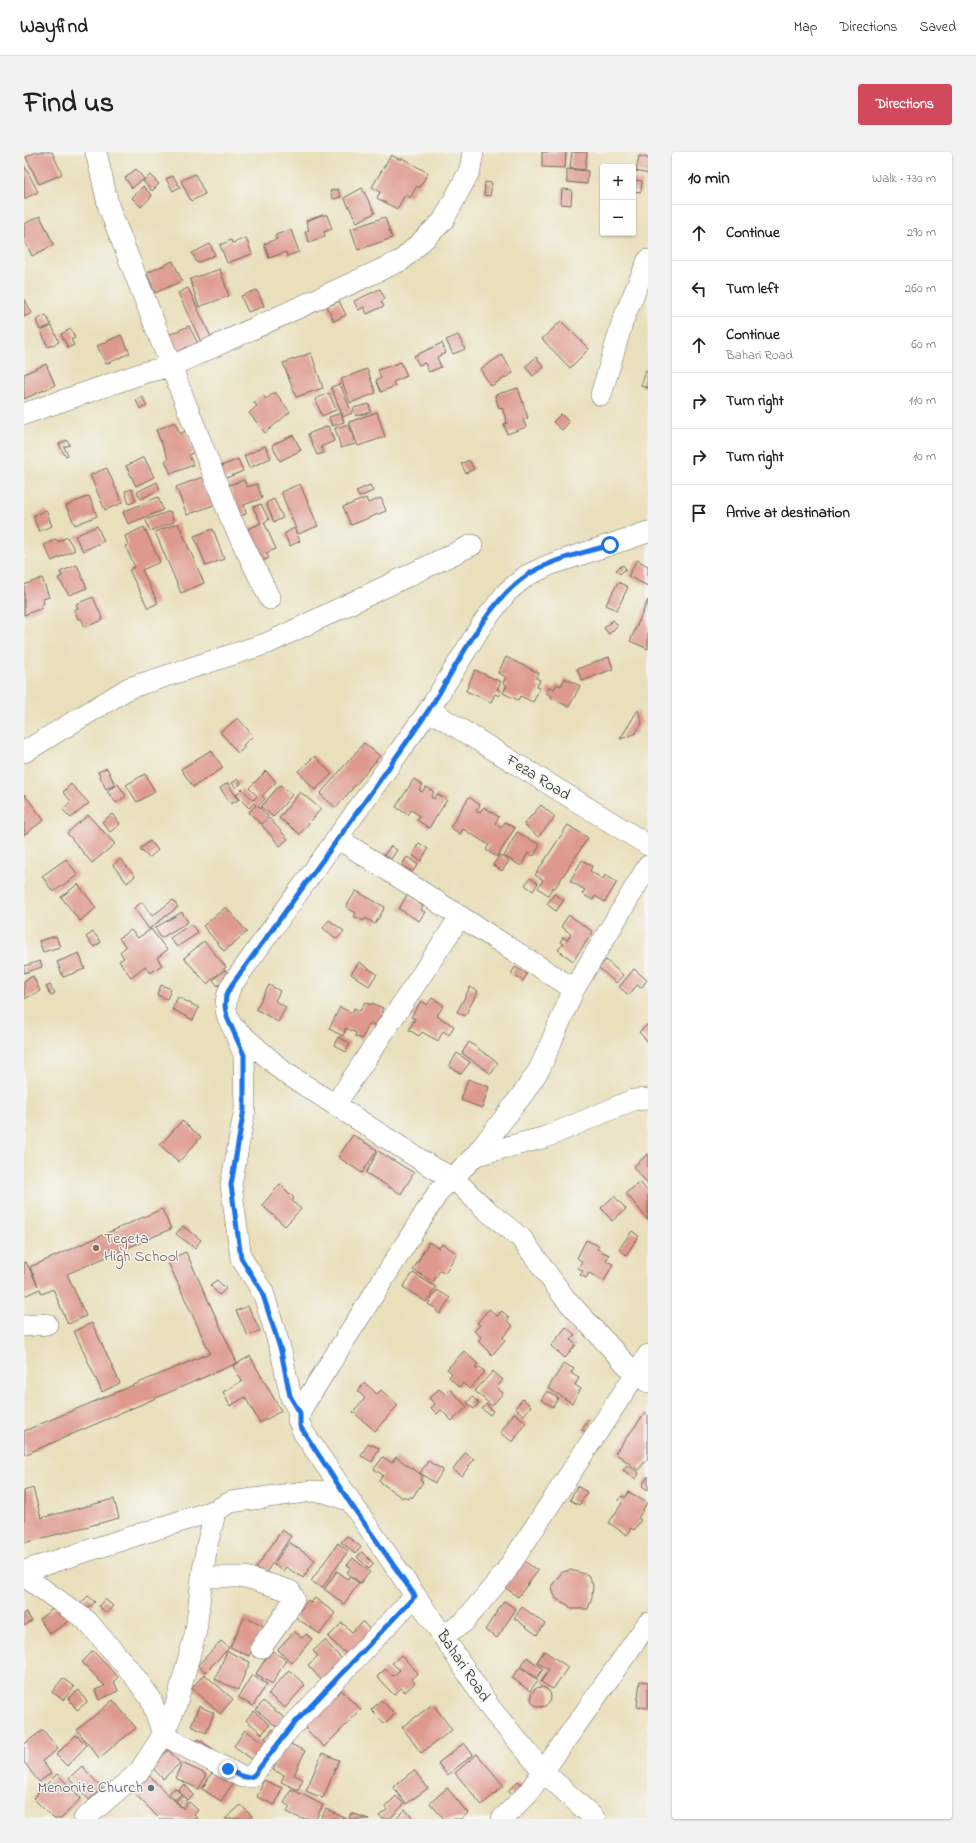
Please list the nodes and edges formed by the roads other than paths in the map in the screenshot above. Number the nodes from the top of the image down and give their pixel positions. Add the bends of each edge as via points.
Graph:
1 (96, 152) edge
2 (473, 152) edge
3 (648, 260) edge
4 (172, 366) junction
5 (601, 395) dead end
6 (24, 414) edge
7 (648, 532) edge
8 (472, 545) dead end
9 (270, 599) dead end
10 (429, 710) junction
11 (24, 752) edge
12 (337, 838) junction
13 (648, 845) edge
14 (648, 866) edge
15 (460, 917) junction
16 (574, 989) junction
17 (232, 1026) junction
18 (648, 1099) edge
19 (335, 1105) junction
20 (476, 1156) junction
21 (453, 1178) junction
22 (47, 1324) dead end
23 (24, 1326) edge
24 (648, 1354) edge
25 (642, 1378) edge
26 (300, 1413) junction
27 (348, 1500) junction
28 (216, 1510) junction
29 (24, 1571) edge
30 (24, 1576) edge
31 (202, 1577) junction
32 (415, 1596) junction
33 (648, 1623) edge
34 (443, 1636) junction
35 (261, 1648) dead end
36 (641, 1648) edge
37 (163, 1735) junction
38 (543, 1771) junction
39 (84, 1819) edge
40 (502, 1819) edge
41 (595, 1819) edge

1 - 4 street via 108,208
2 - 4 street via 470,170 444,221 402,260
3 - 5 street via 623,320
4 - 6 street via 146,372
4 - 9 street via 231,519
7 - 10 street, Bahari Road via 548,565 526,576 507,592 483,623
8 - 11 street via 268,643 129,688
10 - 12 street, Bahari Road
10 - 13 street, Feza Road
12 - 15 street
12 - 17 street, Bahari Road via 231,986 225,1006
14 - 16 street
15 - 16 street
15 - 19 street
16 - 20 street via 540,1068
17 - 19 street via 284,1072
17 - 26 street, Bahari Road via 244,1055 244,1109 231,1185 241,1258 262,1292 281,1351 290,1396
18 - 20 street via 633,1100 546,1137
19 - 21 street
20 - 21 street
21 - 25 street via 485,1209 522,1239 564,1297
21 - 26 street via 439,1191
22 - 23 street
24 - 25 street
25 - 34 street via 504,1574 463,1623
26 - 27 street, Bahari Road via 300,1426
27 - 28 street via 312,1491 231,1502
27 - 32 street, Bahari Road
28 - 29 street
28 - 31 street
30 - 37 street via 86,1620 151,1699
31 - 35 street via 246,1578 290,1591 294,1598
31 - 37 street via 196,1631 176,1705
32 - 34 street, Bahari Road
32 - 37 street via 291,1727 251,1777 242,1776
33 - 36 street
34 - 38 street, Bahari Road via 491,1709
36 - 38 street
37 - 39 street via 139,1772
38 - 40 street via 528,1793
38 - 41 street, Bahari Road

